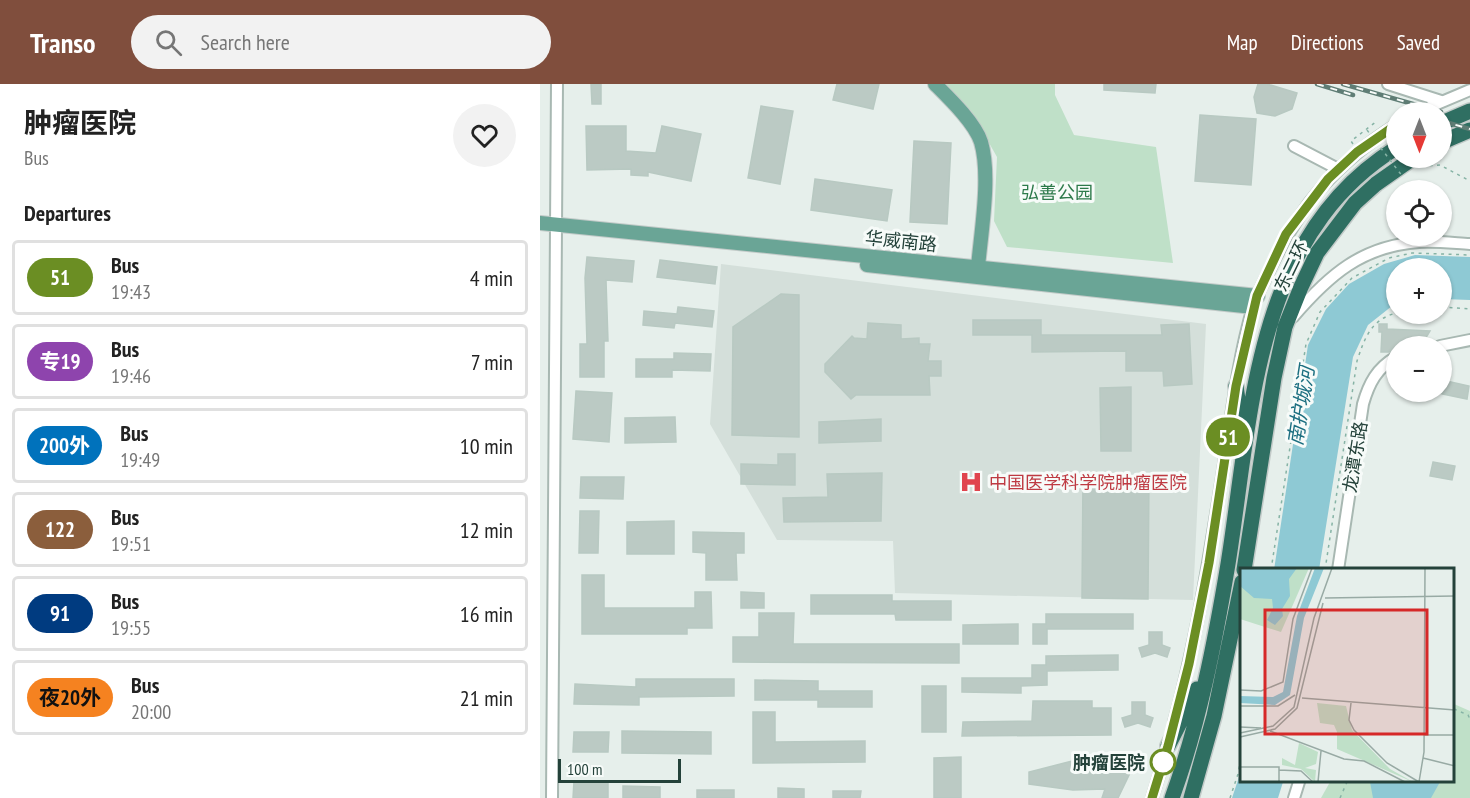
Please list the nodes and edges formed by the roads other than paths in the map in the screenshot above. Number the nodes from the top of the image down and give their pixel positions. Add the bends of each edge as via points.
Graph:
1 (557, 84) edge
2 (935, 84) edge
3 (1388, 84) edge
4 (1470, 90) edge
5 (1441, 101) joint
6 (1470, 111) edge
7 (1452, 119) edge
8 (1470, 130) edge
9 (1386, 132) edge
10 (1452, 138) edge
11 (1294, 146) dead end
12 (1386, 155) edge
13 (1405, 168) edge
14 (1338, 169) junction
15 (540, 223) edge
16 (556, 227) junction
17 (540, 231) edge
18 (1470, 244) edge
19 (978, 267) junction
20 (1255, 302) junction
21 (1285, 327) junction
22 (1470, 340) edge
23 (1452, 344) edge
24 (1386, 365) edge
25 (1236, 386) junction
26 (1245, 450) junction
27 (1244, 568) edge
28 (1338, 568) edge
29 (1240, 592) edge
30 (1208, 668) junction
31 (1168, 746) junction
32 (1299, 783) edge
33 (552, 798) edge
34 (1152, 798) edge
35 (1172, 798) edge
36 (1191, 798) edge
37 (1294, 798) edge

1 - 16 street
2 - 19 main road via 961,110 981,140 985,167
3 - 5 street
4 - 5 street
6 - 7 highway
8 - 10 highway
9 - 14 street
11 - 14 street
12 - 26 highway, 东二环 via 1342,192 1302,244 1263,344
13 - 21 highway, 东二环 via 1376,184 1335,228 1317,253
14 - 20 street via 1286,234
15 - 16 main road, 华威南路
16 - 17 main road, 华威南路
16 - 19 main road, 华威南路
16 - 20 main road, 华威南路
16 - 33 street
18 - 21 street via 1421,242 1370,253 1318,288
19 - 20 main road, 华威南路
20 - 25 street
21 - 27 highway, 东二环
22 - 23 street
24 - 28 street, 龙潭东路 via 1368,387 1363,404
25 - 26 highway
25 - 31 street via 1209,563
26 - 30 highway, 东二环
29 - 36 highway via 1217,705
30 - 31 highway
30 - 35 highway, 东二环
31 - 34 street
32 - 37 street

